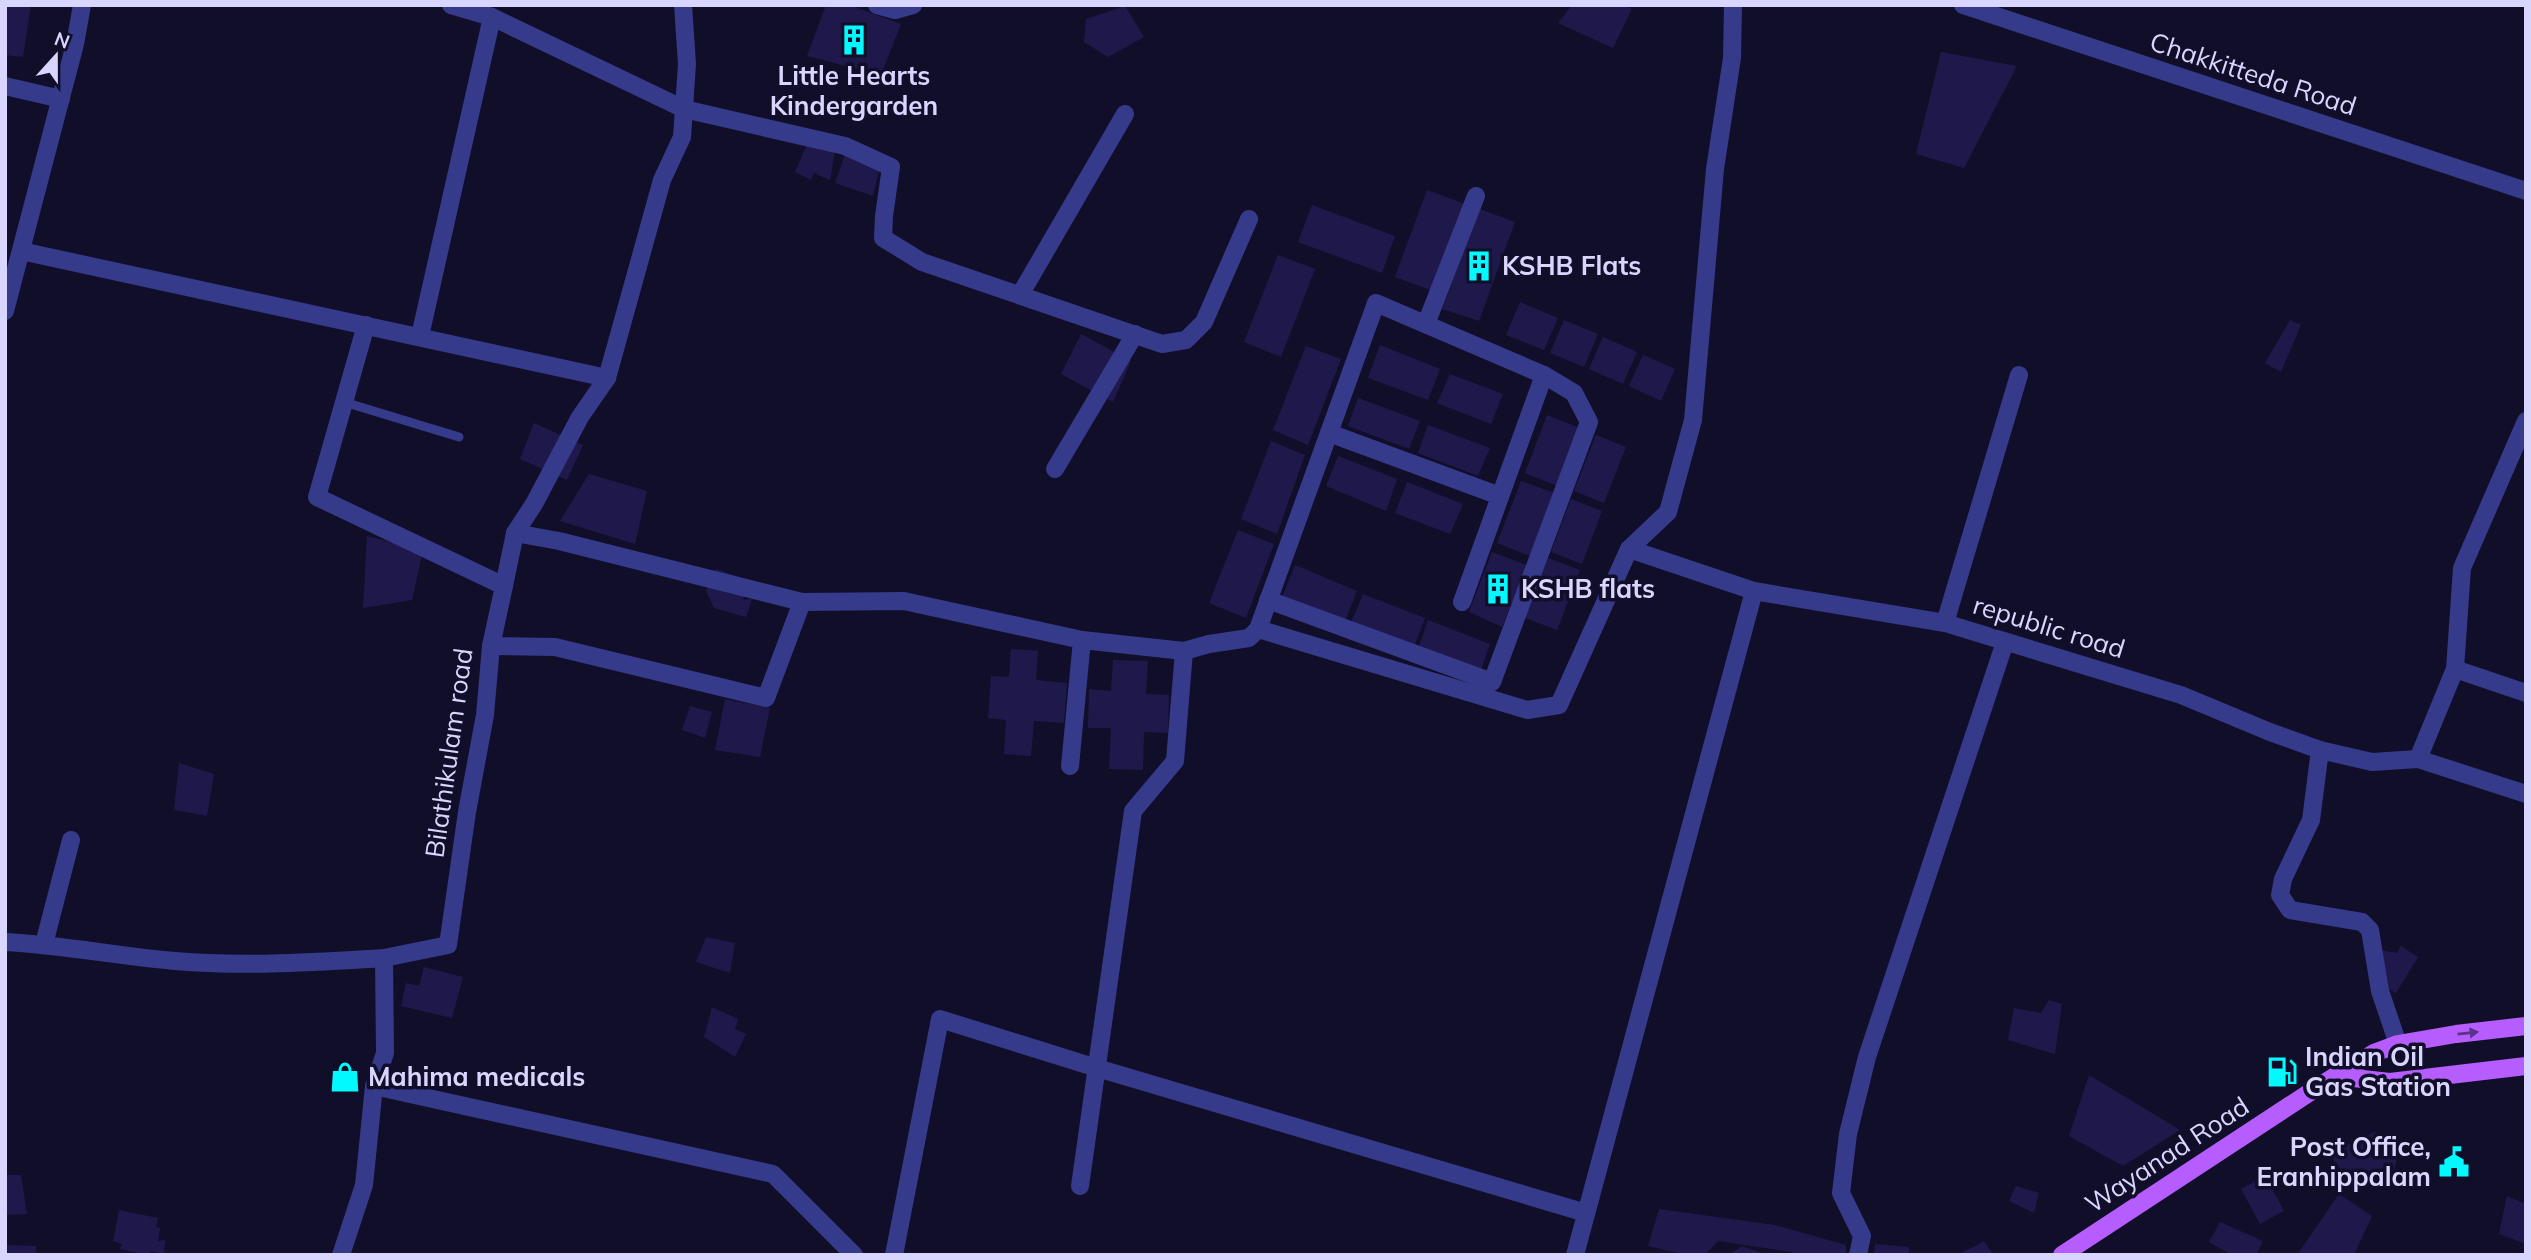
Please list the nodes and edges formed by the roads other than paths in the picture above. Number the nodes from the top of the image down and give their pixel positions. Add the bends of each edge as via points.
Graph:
1 (82, 5) edge
2 (452, 5) edge
3 (683, 5) edge
4 (877, 5) edge
5 (913, 5) edge
6 (1733, 5) edge
7 (1963, 5) edge
8 (492, 17) junction
9 (5, 86) edge
10 (61, 99) junction
11 (684, 109) junction
12 (1125, 114) dead end
13 (2526, 191) edge
14 (1476, 196) dead end
15 (1249, 219) dead end
16 (21, 251) junction
17 (1020, 295) junction
18 (5, 311) edge
19 (1426, 324) junction
20 (366, 325) junction
21 (1135, 334) junction
22 (420, 336) junction
23 (1544, 375) junction
24 (2019, 375) dead end
25 (607, 377) junction
26 (344, 402) junction
27 (2526, 421) edge
28 (1329, 433) junction
29 (458, 436) dead end
30 (1055, 469) dead end
31 (1500, 496) junction
32 (515, 533) junction
33 (1629, 549) junction
34 (504, 586) junction
35 (1754, 591) junction
36 (1268, 600) junction
37 (802, 602) junction
38 (1462, 602) dead end
39 (1945, 623) junction
40 (1258, 629) junction
41 (1082, 640) junction
42 (2005, 642) junction
43 (491, 646) junction
44 (1184, 651) junction
45 (2455, 668) junction
46 (2526, 693) edge
47 (2320, 750) junction
48 (2418, 759) junction
49 (1070, 766) dead end
50 (2526, 794) edge
51 (71, 840) dead end
52 (5, 942) edge
53 (44, 944) junction
54 (384, 958) junction
55 (2526, 1026) edge
56 (2398, 1044) junction
57 (2526, 1066) edge
58 (1097, 1068) junction
59 (2336, 1076) junction
60 (373, 1086) junction
61 (1080, 1186) dead end
62 (1586, 1213) junction
63 (341, 1255) edge
64 (854, 1255) edge
65 (894, 1255) edge
66 (1575, 1255) edge
67 (1858, 1255) edge
68 (2063, 1255) edge

1 - 10 street
2 - 8 street
3 - 11 street
4 - 5 street via 895,10
6 - 33 street via 1732,58 1715,169 1693,420 1668,512
7 - 13 street, Chakkitteda Road
8 - 11 street
8 - 22 street
9 - 10 street
10 - 16 street
11 - 17 street via 845,146 891,167 883,238 922,262
11 - 25 street via 682,137 662,180
12 - 17 street
14 - 19 street
15 - 21 street via 1204,322 1186,340 1163,344
16 - 18 street
16 - 20 street
17 - 21 street
19 - 23 street
19 - 28 street via 1376,303
20 - 22 street
20 - 26 street
21 - 30 street
22 - 25 street
23 - 31 street
23 - 36 street via 1574,393 1589,422 1492,682
24 - 39 street
25 - 32 street
26 - 29 lane
26 - 34 street via 317,497
27 - 45 street via 2462,568
28 - 31 street
28 - 36 street
31 - 38 street
32 - 34 street, Bilathikulam road
32 - 37 street
33 - 35 street, republic road
33 - 40 street via 1559,705 1527,710
34 - 43 street, Bilathikulam road
35 - 39 street, republic road
35 - 62 street
36 - 40 street
37 - 41 street via 904,601
37 - 43 street via 766,698 555,647
39 - 42 street, republic road
40 - 44 street via 1249,638
41 - 44 street
41 - 49 street
42 - 47 street, republic road via 2181,695
42 - 67 street via 1867,1056 1848,1134 1841,1193 1862,1236
43 - 54 street, Bilathikulam road via 485,715 448,945
44 - 58 street via 1175,761 1133,811
45 - 46 street
45 - 48 street
47 - 48 street, republic road via 2372,762
47 - 56 street via 2311,820 2280,895 2290,910 2362,922 2370,930 2380,991
48 - 50 street
51 - 53 street
52 - 53 street
53 - 54 street via 176,961 282,964
54 - 60 street via 385,1053
56 -> 55 main road, Wayanad Road
56 - 59 main road, Wayanad Road
57 - 59 main road via 2390,1082
58 - 61 street
58 - 62 street
58 - 65 street via 940,1019
59 - 68 main road, Wayanad Road
60 - 63 street via 364,1185
60 - 64 street via 773,1174
62 - 66 street

